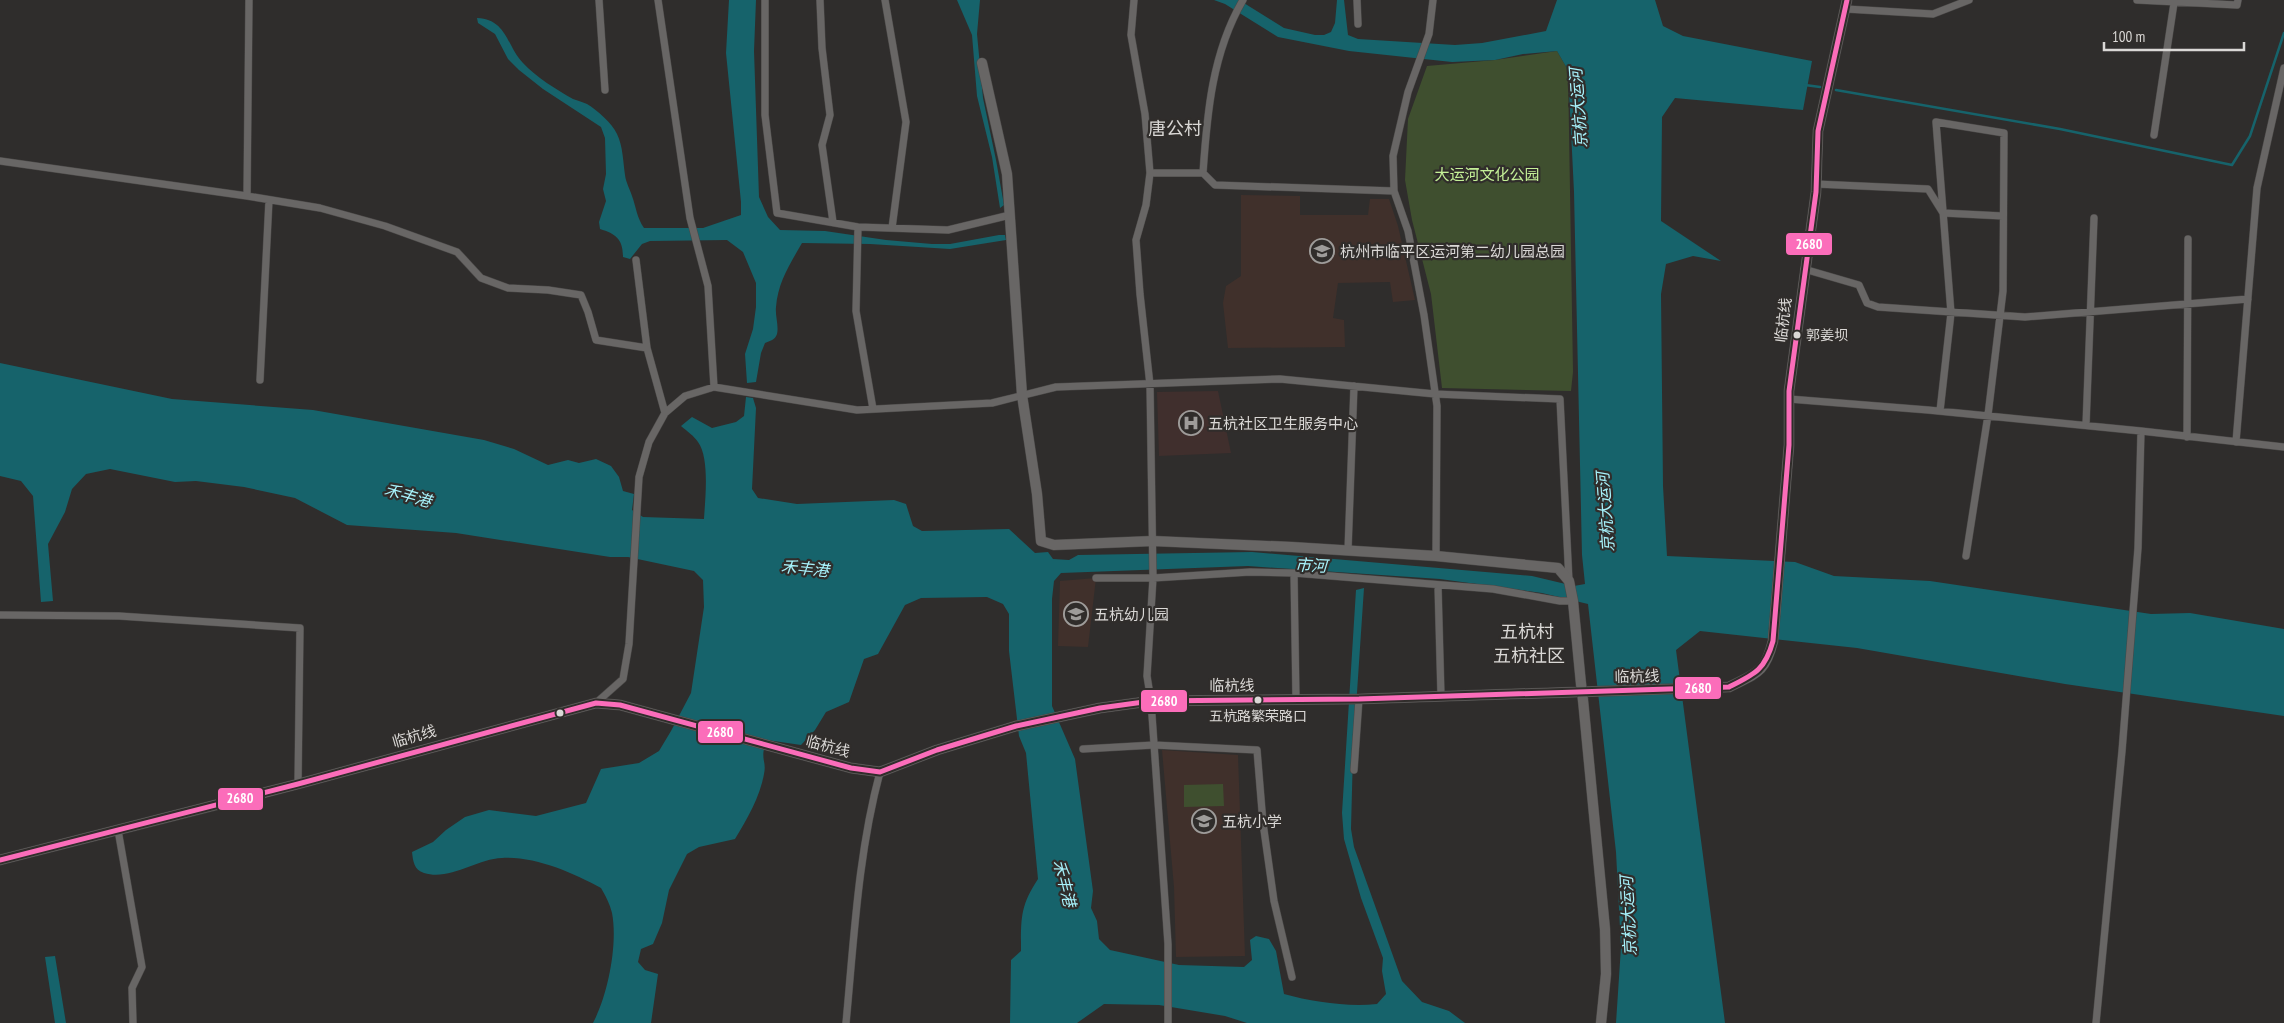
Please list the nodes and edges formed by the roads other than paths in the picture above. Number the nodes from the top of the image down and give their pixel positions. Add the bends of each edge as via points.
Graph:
1 (249, 0) edge
2 (599, 0) edge
3 (658, 0) edge
4 (764, 0) edge
5 (820, 0) edge
6 (885, 0) edge
7 (1134, 0) edge
8 (1242, 0) edge
9 (1357, 0) edge
10 (1433, 0) edge
11 (1969, 0) edge
12 (2137, 0) edge
13 (2238, 0) edge
14 (2174, 3) junction
15 (1847, 5) edge
16 (1358, 24) dead end
17 (982, 63) dead end
18 (2284, 68) edge
19 (605, 90) dead end
20 (2154, 135) dead end
21 (0, 161) edge
22 (1150, 173) junction
23 (1203, 173) junction
24 (1816, 184) junction
25 (1394, 191) junction
26 (247, 196) junction
27 (269, 200) junction
28 (1943, 213) junction
29 (1010, 216) junction
30 (2003, 216) junction
31 (2094, 218) dead end
32 (833, 222) junction
33 (858, 227) junction
34 (892, 228) junction
35 (2188, 238) dead end
36 (636, 260) dead end
37 (1804, 269) junction
38 (2248, 299) junction
39 (2189, 304) junction
40 (2090, 312) junction
41 (1951, 313) junction
42 (1999, 316) junction
43 (647, 348) junction
44 (260, 380) dead end
45 (1150, 385) junction
46 (1354, 386) junction
47 (714, 387) junction
48 (1435, 394) junction
49 (1022, 395) junction
50 (1789, 399) junction
51 (873, 409) junction
52 (1940, 411) junction
53 (665, 414) junction
54 (1988, 415) junction
55 (2086, 425) junction
56 (2141, 431) junction
57 (2187, 437) junction
58 (2236, 442) junction
59 (2284, 447) edge
60 (1153, 541) junction
61 (1348, 550) junction
62 (1436, 556) junction
63 (1966, 556) dead end
64 (1294, 573) junction
65 (1096, 578) dead end
66 (1153, 578) junction
67 (1568, 581) junction
68 (1438, 586) junction
69 (1573, 601) junction
70 (0, 615) edge
71 (1441, 696) junction
72 (1358, 699) junction
73 (1296, 700) junction
74 (1151, 701) junction
75 (596, 703) junction
76 (1154, 744) junction
77 (1083, 749) dead end
78 (1354, 770) dead end
79 (880, 772) junction
80 (298, 784) junction
81 (118, 830) junction
82 (0, 860) edge
83 (1292, 977) dead end
84 (133, 1023) edge
85 (846, 1023) edge
86 (1168, 1023) edge
87 (1601, 1023) edge
88 (2096, 1023) edge

1 - 26 street
2 - 19 street
3 - 47 street via 690,218 708,286
4 - 32 street via 765,115 777,213
5 - 32 street via 830,115 822,145
6 - 34 street via 906,122
7 - 22 street via 1131,35 1145,114
8 - 23 street via 1215,68
9 - 16 street
10 - 25 street via 1429,34 1408,92 1393,156
11 - 15 street via 1933,14
12 - 14 street
13 - 14 street via 2237,5
14 - 20 street
15 - 24 street, 临杭线 via 1818,131
17 - 29 street via 1007,174
18 - 38 street via 2258,188
21 - 26 street
22 - 23 street
22 - 45 street via 1146,205 1136,240
23 - 25 street via 1215,185
24 - 28 street via 1928,189
24 - 37 street, 临杭线
25 - 48 street via 1408,231
26 - 27 street
27 - 43 street via 320,208 385,226 457,252 481,278 508,288 581,295 596,340
27 - 44 street
28 - 30 street
28 - 30 street via 1936,122 2004,133
28 - 41 street
29 - 34 street via 948,230
29 - 49 street
30 - 42 street via 2003,291
31 - 40 street
32 - 33 street
33 - 34 street
33 - 51 street via 856,311
35 - 39 street
36 - 43 street
37 - 41 street via 1859,285 1867,303 1878,307
37 - 50 street, 临杭线
38 - 39 street
38 - 58 street
39 - 40 street
39 - 57 street
40 - 42 street
40 - 55 street
41 - 42 street
41 - 52 street
42 - 54 street
43 - 53 street
45 - 46 street via 1280,379
45 - 49 street via 1056,388
45 - 60 street
46 - 48 street
46 - 61 street
47 - 51 street via 857,410
47 - 53 street via 685,396
48 - 62 street via 1438,458
48 - 67 street via 1560,399
49 - 51 street via 992,403
49 - 60 street via 1041,541 1054,546
50 - 52 street
50 - 71 street, 临杭线 via 1789,445 1773,640 1761,671 1730,687
52 - 54 street
53 - 75 street via 649,442 639,478 629,644 623,679
54 - 55 street
54 - 63 street
55 - 56 street
56 - 57 street
56 - 88 street via 2138,548
57 - 58 street
58 - 59 street
60 - 61 street
60 - 66 street
61 - 62 street
62 - 67 street via 1558,568
64 - 66 street via 1250,572
64 - 68 street
64 - 73 street
65 - 66 street
66 - 74 street via 1147,676
67 - 69 street
68 - 69 street
68 - 71 street
69 - 87 street, bridge via 1605,929 1606,974
70 - 80 street via 118,616 300,628
71 - 72 street, 临杭线
72 - 73 street, 临杭线
72 - 78 street
73 - 74 street, 临杭线
74 - 76 street
74 - 79 street, 临杭线 via 1016,726 937,750
75 - 79 street, 临杭线 via 620,705 851,768
75 - 80 street, 临杭线
76 - 77 street
76 - 83 street via 1257,750 1274,901
76 - 86 street via 1168,960
79 - 85 street via 870,810 859,882
80 - 81 street, 临杭线
81 - 82 street, 临杭线
81 - 84 street via 142,967 132,988

